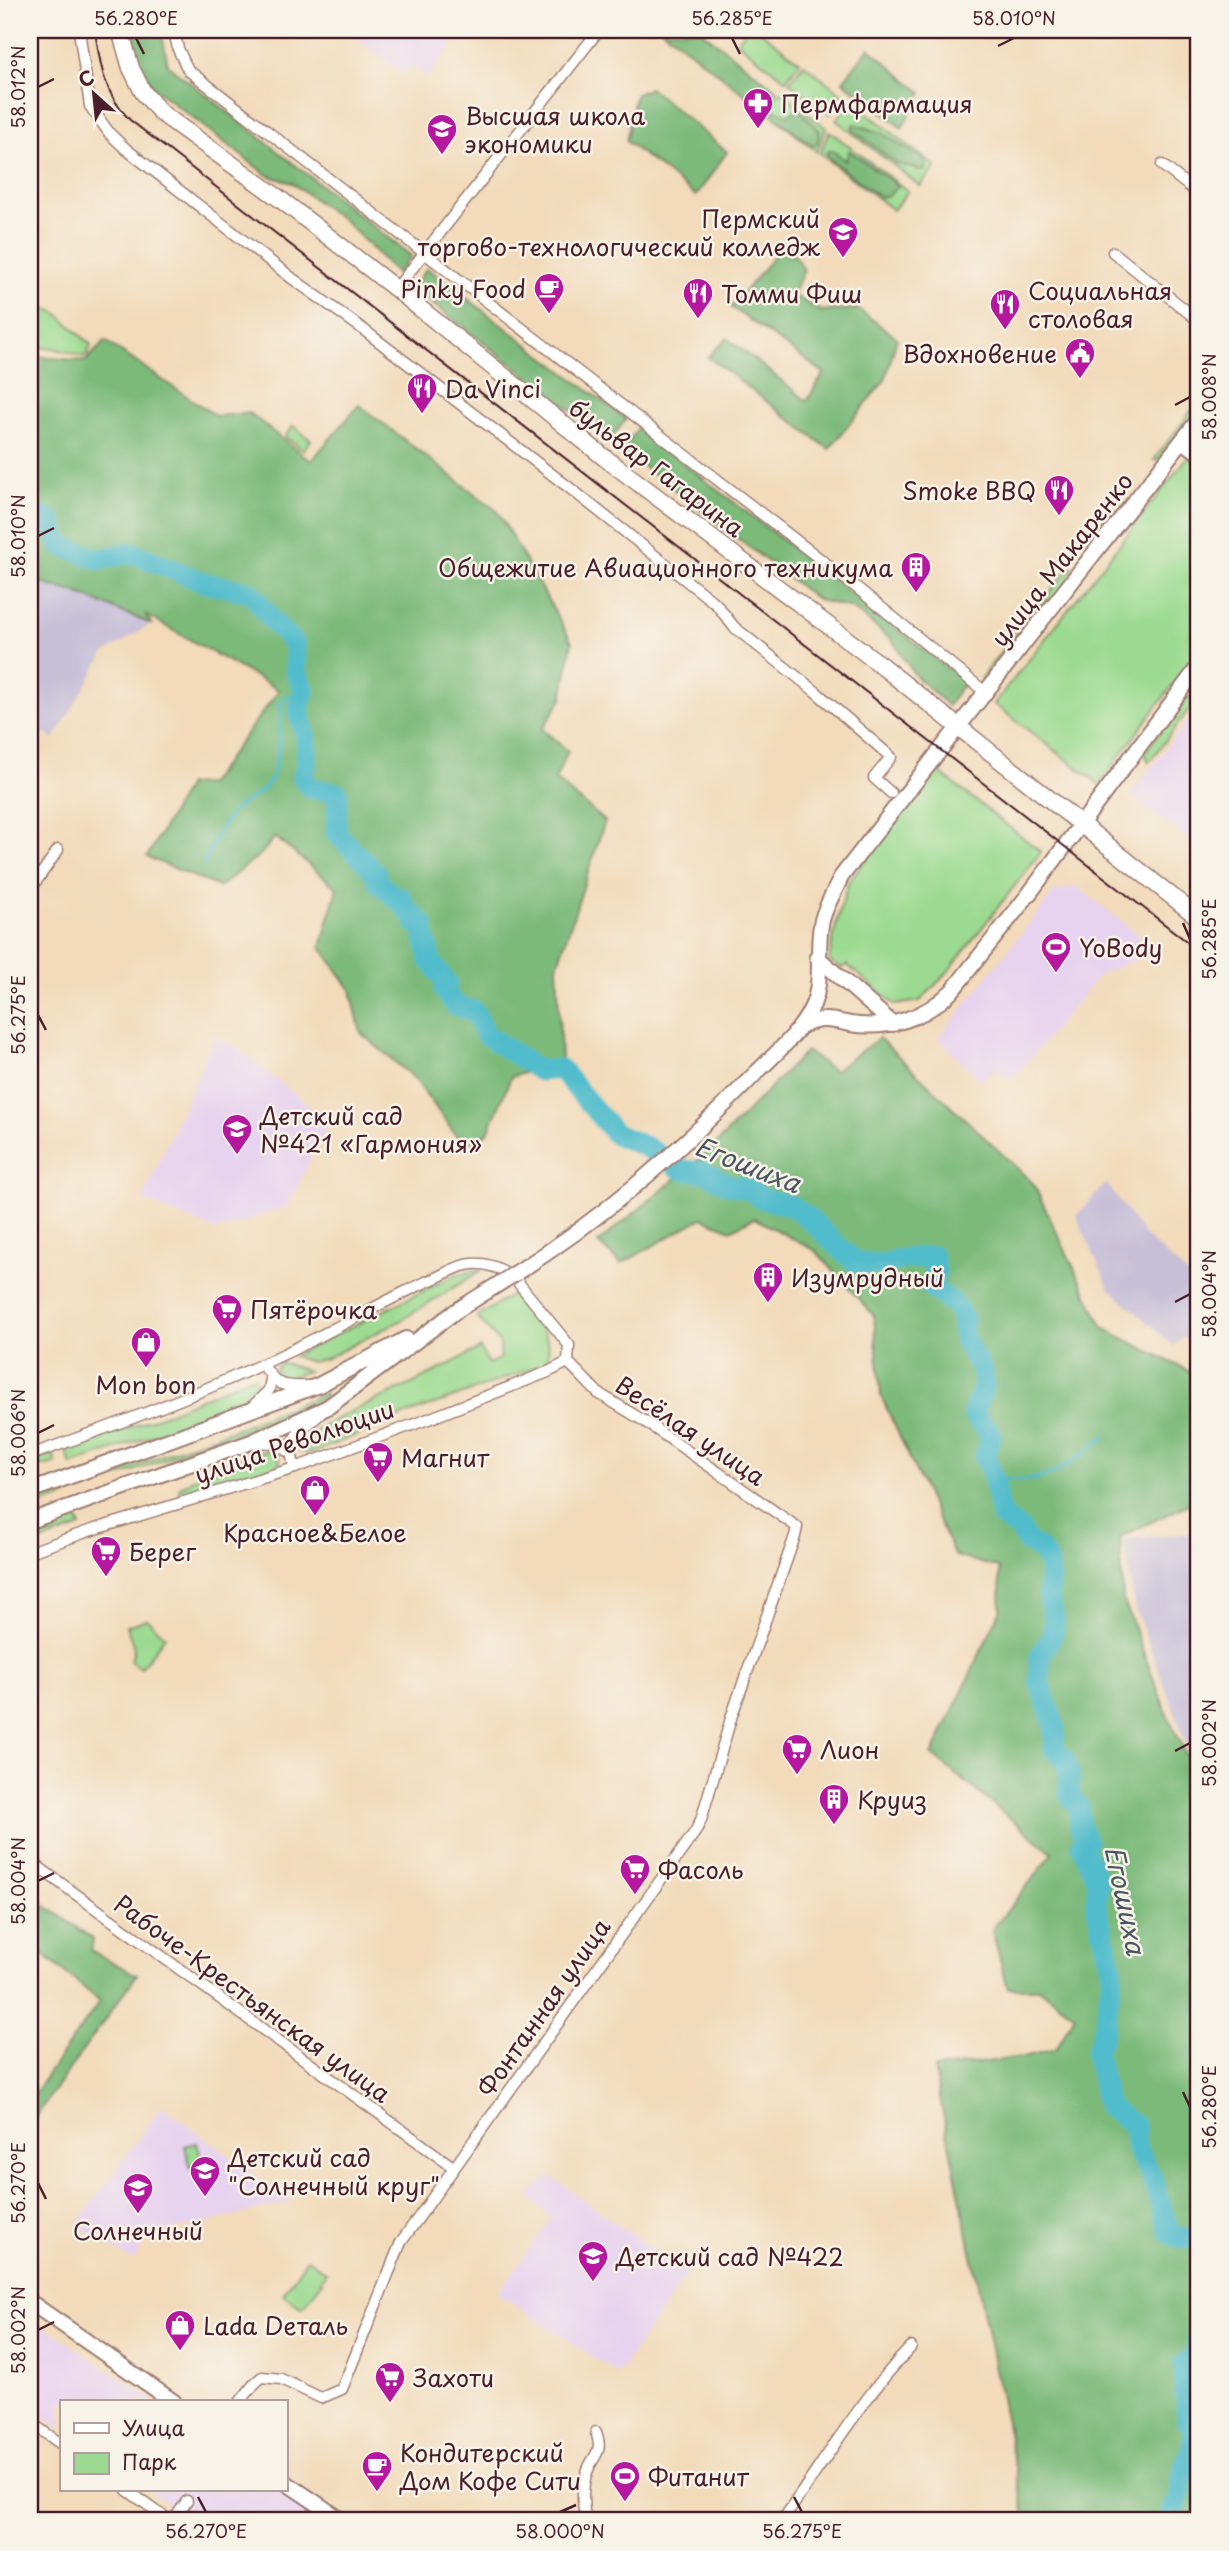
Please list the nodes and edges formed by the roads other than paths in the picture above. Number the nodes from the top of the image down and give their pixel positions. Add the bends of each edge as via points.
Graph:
1 (79, 30) edge
2 (120, 30) edge
3 (174, 30) edge
4 (599, 30) edge
5 (1162, 165) dead end
6 (1199, 194) edge
7 (1113, 252) dead end
8 (424, 253) junction
9 (396, 289) junction
10 (1198, 317) edge
11 (1199, 419) edge
12 (1183, 441) junction
13 (1199, 453) edge
14 (1199, 666) edge
15 (985, 692) junction
16 (958, 728) junction
17 (891, 793) dead end
18 (1080, 825) junction
19 (58, 850) dead end
20 (30, 890) edge
21 (1199, 918) edge
22 (817, 957) junction
23 (894, 1024) junction
24 (802, 1026) junction
25 (456, 1311) junction
26 (568, 1362) junction
27 (263, 1364) junction
28 (271, 1379) junction
29 (319, 1385) junction
30 (328, 1407) junction
31 (237, 1417) junction
32 (251, 1442) junction
33 (289, 1452) junction
34 (30, 1455) edge
35 (295, 1468) junction
36 (30, 1491) edge
37 (30, 1521) edge
38 (797, 1527) joint
39 (30, 1552) edge
40 (30, 1861) edge
41 (453, 2167) junction
42 (30, 2302) edge
43 (911, 2347) dead end
44 (171, 2400) edge
45 (242, 2400) edge
46 (30, 2422) edge
47 (596, 2432) dead end
48 (60, 2443) edge
49 (287, 2483) edge
50 (130, 2492) edge
51 (187, 2501) dead end
52 (30, 2514) edge
53 (40, 2521) edge
54 (172, 2521) edge
55 (343, 2521) edge
56 (586, 2521) edge
57 (782, 2521) edge

1 - 17 street via 90,106 110,134 716,604 734,627 891,757 874,778
2 - 9 main road, бульвар Гагарина via 131,68 161,113
3 - 8 street, бульвар Гагарина via 188,70
4 - 8 street
5 - 6 street
7 - 10 street
8 - 9 street
8 - 15 street, бульвар Гагарина
9 - 16 main road, бульвар Гагарина via 595,451
11 - 12 main road, улица Макаренко
12 - 13 main road
12 - 15 main road, улица Макаренко
14 - 18 main road
15 - 16 main road, улица Макаренко
16 - 18 main road, бульвар Гагарина
16 - 22 main road, улица Революции via 841,877 821,922
18 - 21 main road, бульвар Гагарина
18 - 23 main road via 952,991 929,1010
19 - 20 street
22 - 23 main road
22 - 24 main road, улица Революции via 818,990
23 - 24 main road via 874,1026 829,1019
24 - 25 main road, улица Революции, bridge via 657,1168 540,1258
25 - 29 main road, улица Революции
25 - 30 main road, улица Революции
26 - 27 street via 569,1345 516,1280 493,1266 475,1264 403,1293
26 - 35 street, улица Революции via 431,1419
26 - 38 street, Весёлая улица via 598,1394
27 - 28 street
27 - 34 street via 125,1422
28 - 29 street via 296,1387
28 - 31 street via 259,1402
29 - 31 main road, улица Революции
30 - 32 main road, улица Революции
30 - 33 street via 292,1442
31 - 36 main road, улица Революции
32 - 33 street via 274,1443
32 - 37 main road, улица Революции
33 - 35 street
35 - 39 street, улица Революции
38 - 41 street, Фонтанная улица via 692,1837
40 - 41 street, Рабоче-Крестьянская улица
41 - 45 street, Фонтанная улица via 401,2242 342,2389 321,2398 281,2379 262,2377
42 - 44 main road
43 - 57 street via 842,2433
46 - 48 street
47 - 56 street via 601,2444 587,2471 581,2501
49 - 55 main road
50 - 54 street
51 - 54 street
52 - 53 street

